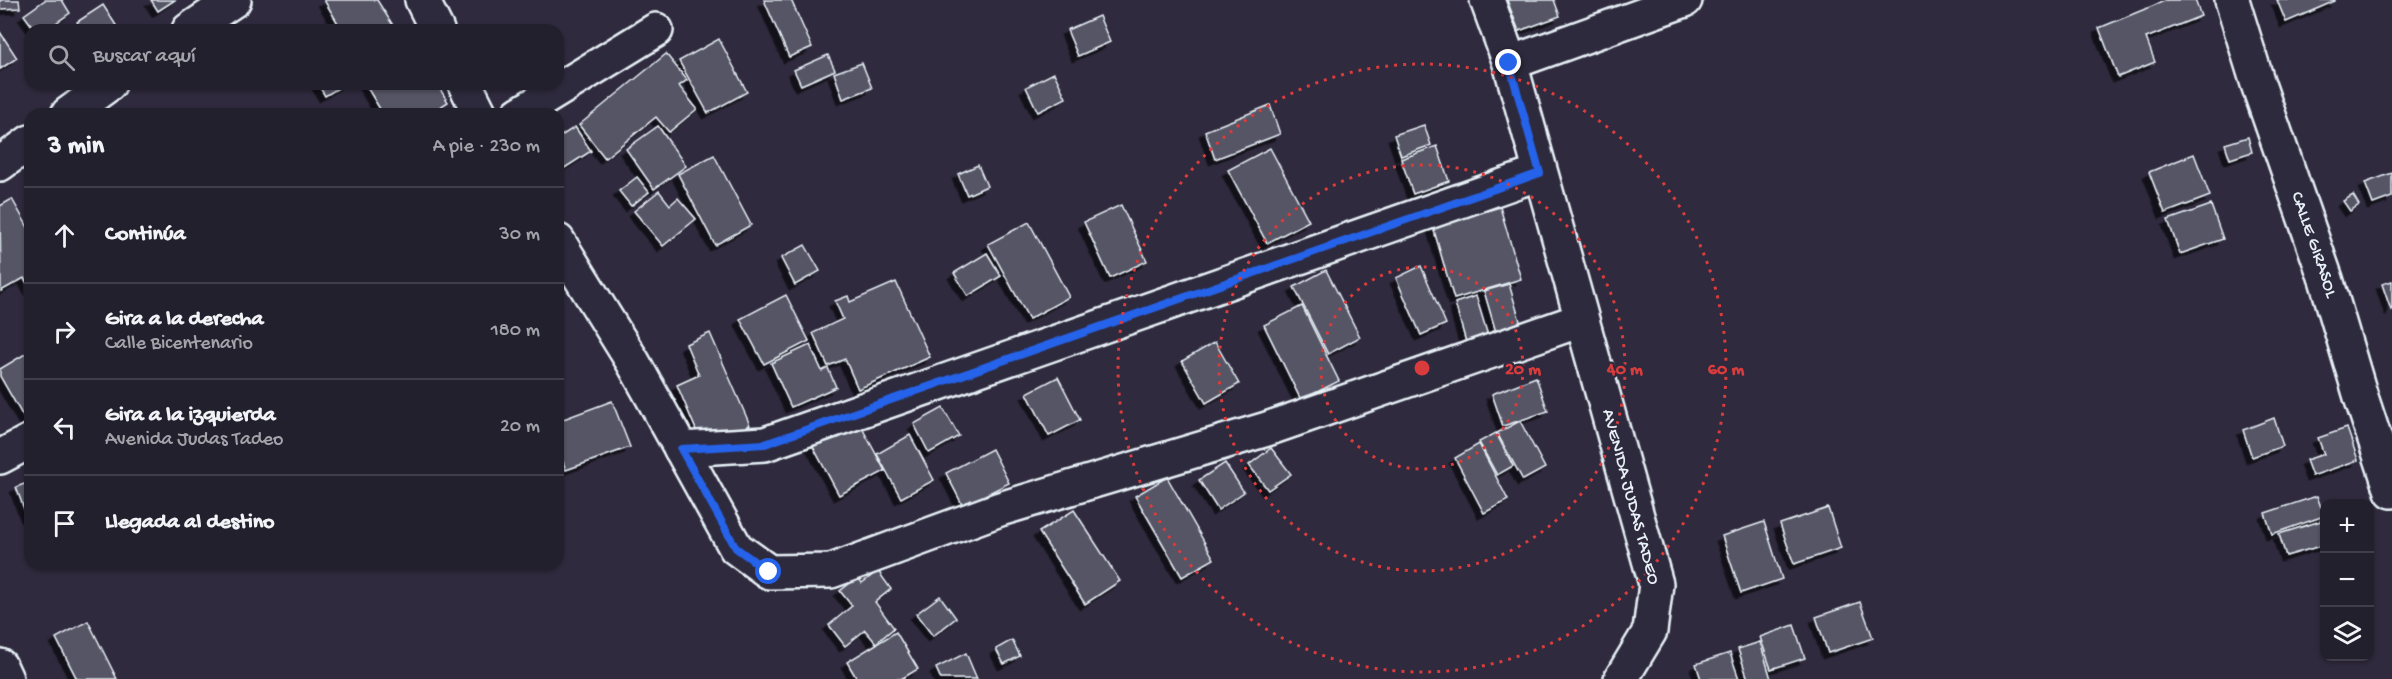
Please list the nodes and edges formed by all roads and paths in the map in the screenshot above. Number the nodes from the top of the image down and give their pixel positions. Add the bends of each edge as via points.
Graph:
1 (234, 0) edge
2 (422, 0) edge
3 (1487, 0) edge
4 (1685, 0) edge
5 (2232, 0) edge
6 (198, 24) edge
7 (434, 24) edge
8 (656, 30) dead end
9 (1509, 63) junction
10 (564, 86) edge
11 (101, 90) edge
12 (468, 90) edge
13 (558, 90) edge
14 (76, 108) edge
15 (477, 108) edge
16 (529, 108) edge
17 (24, 146) edge
18 (0, 164) edge
19 (1540, 173) junction
20 (564, 252) edge
21 (1581, 320) junction
22 (24, 444) edge
23 (681, 449) junction
24 (0, 457) edge
25 (2392, 491) edge
26 (0, 666) edge
27 (6, 679) edge
28 (1621, 679) edge

1 - 6 street
2 - 7 street
3 - 9 street, AVENIDA JUDAS TADEO
4 - 9 street
5 - 25 street, CALLE GIRASOL
8 - 10 street
9 - 19 street, AVENIDA JUDAS TADEO
11 - 14 street
12 - 15 street
13 - 16 street
17 - 18 street
19 - 21 street, AVENIDA JUDAS TADEO
19 - 23 street via 765,444
20 - 23 street via 633,362
21 - 23 street via 1267,429 1000,509 831,571 769,572 736,548
21 - 28 street, AVENIDA JUDAS TADEO via 1656,584 1650,631
22 - 24 street
26 - 27 street

